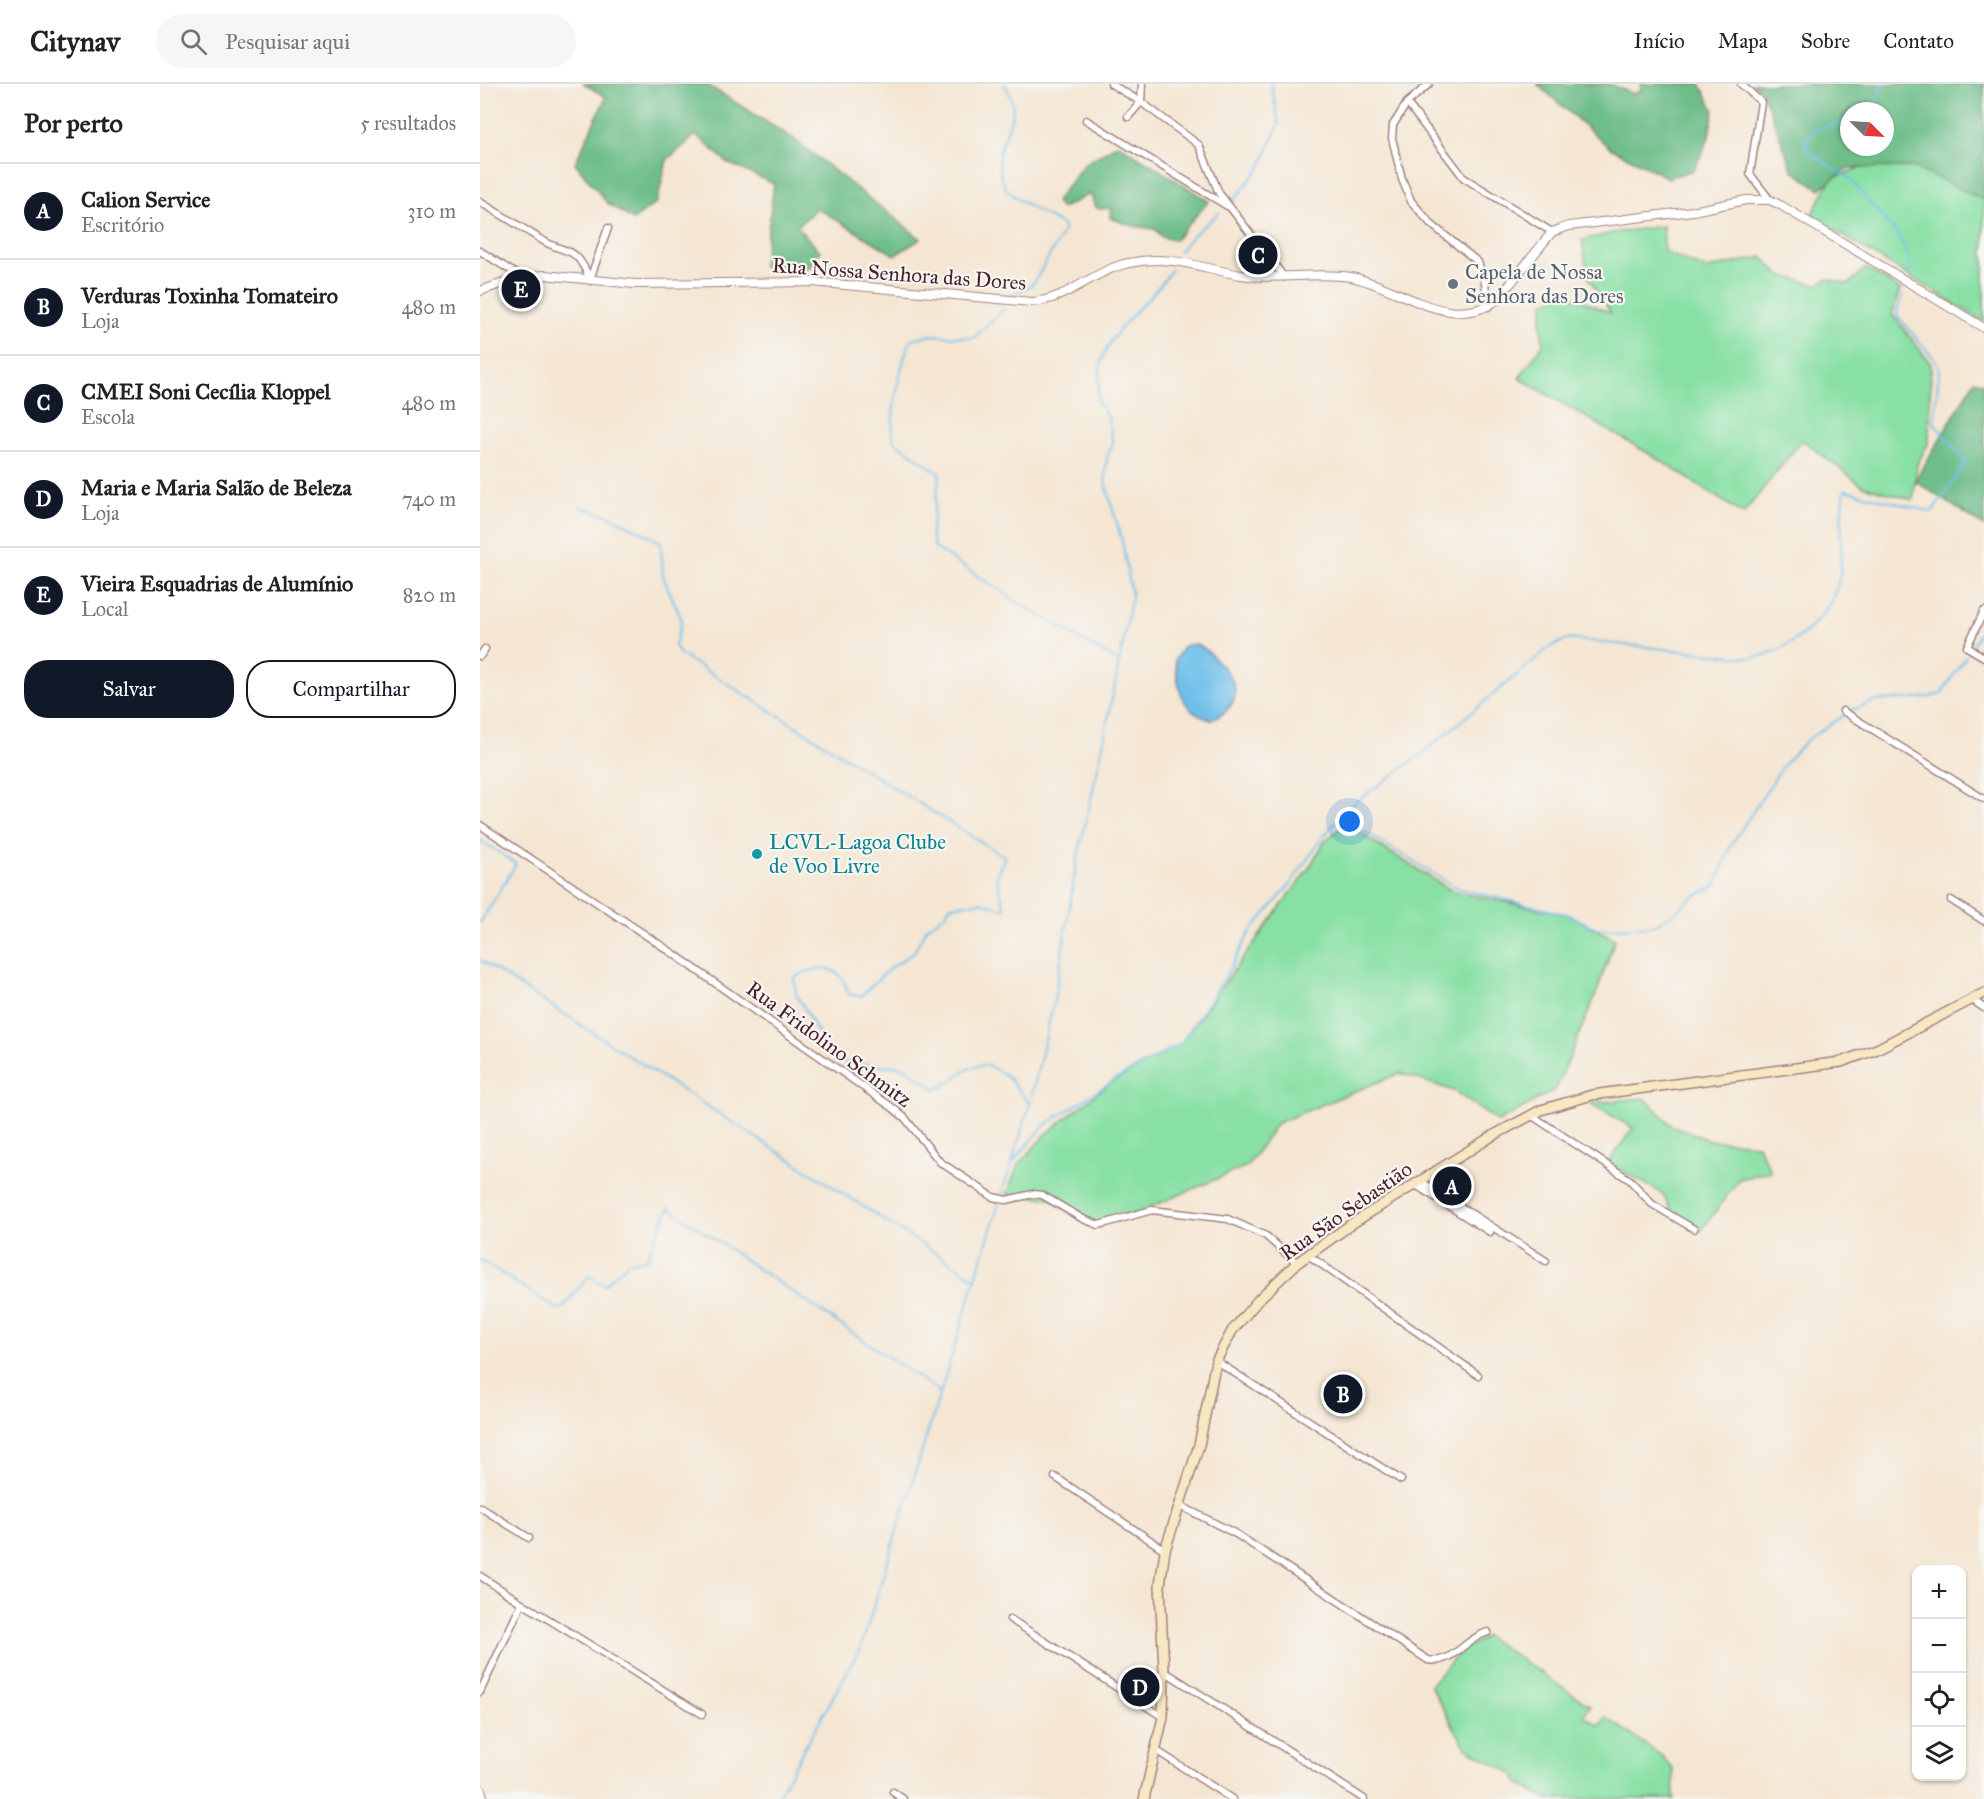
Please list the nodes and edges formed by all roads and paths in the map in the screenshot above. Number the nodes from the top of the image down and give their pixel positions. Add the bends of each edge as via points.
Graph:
1 (1111, 84) edge
2 (1142, 84) edge
3 (1429, 84) edge
4 (1741, 84) edge
5 (1141, 102) junction
6 (1407, 103) junction
7 (1128, 117) dead end
8 (1086, 120) dead end
9 (1770, 201) junction
10 (480, 202) edge
11 (1231, 208) junction
12 (608, 228) dead end
13 (1552, 232) junction
14 (480, 251) edge
15 (521, 277) junction
16 (1284, 277) junction
17 (591, 280) junction
18 (480, 291) edge
19 (1488, 307) junction
20 (1984, 328) edge
21 (1984, 611) edge
22 (485, 649) dead end
23 (480, 657) edge
24 (1984, 657) edge
25 (1843, 711) dead end
26 (1984, 799) edge
27 (480, 825) edge
28 (1951, 900) dead end
29 (1984, 921) edge
30 (1984, 993) edge
31 (1971, 999) junction
32 (1984, 1008) edge
33 (1531, 1114) junction
34 (1417, 1182) junction
35 (1694, 1229) dead end
36 (1490, 1232) dead end
37 (1308, 1255) junction
38 (1546, 1261) dead end
39 (1297, 1263) junction
40 (1216, 1361) junction
41 (1478, 1375) dead end
42 (1055, 1477) dead end
43 (1401, 1480) dead end
44 (1179, 1505) junction
45 (480, 1507) edge
46 (529, 1538) dead end
47 (1165, 1550) junction
48 (480, 1576) edge
49 (522, 1602) junction
50 (1010, 1619) dead end
51 (1488, 1632) dead end
52 (1164, 1671) junction
53 (480, 1692) edge
54 (702, 1714) dead end
55 (1163, 1718) junction
56 (1157, 1751) junction
57 (480, 1788) edge
58 (893, 1792) dead end
59 (484, 1799) edge
60 (903, 1799) edge
61 (1144, 1799) edge
62 (1232, 1799) edge
63 (1364, 1799) edge

1 - 5 street
2 - 5 street
3 - 6 street
4 - 9 street via 1761,102 1750,174
5 - 7 street
5 - 11 street via 1198,145 1219,193
6 - 13 street via 1468,182
6 - 19 street via 1392,132 1403,183 1412,201 1435,228 1478,262
8 - 11 street
9 - 13 street via 1746,200 1681,213 1585,223
9 - 20 street
10 - 17 street via 542,240 572,252
11 - 16 street
12 - 17 street
13 - 19 street
14 - 15 street
15 - 17 street, Rua Nossa Senhora das Dores
15 - 18 street, Rua Nossa Senhora das Dores
16 - 17 street, Rua Nossa Senhora das Dores via 1241,275 1179,260 1150,260 1108,269 1060,295 1032,302 793,281 647,285
16 - 19 street, Rua Nossa Senhora das Dores via 1357,279 1445,311
21 - 24 street via 1968,647
22 - 23 street
25 - 26 street
27 - 39 street, Rua Fridolino Schmitz via 671,951 898,1112 940,1162 993,1197 1002,1200 1042,1195 1100,1225 1152,1210 1228,1219 1266,1236
28 - 29 street
30 - 31 main road, Rua São Sebastião
31 - 32 street
31 - 33 main road, Rua São Sebastião via 1877,1048 1841,1062 1592,1095
33 - 34 main road, Rua São Sebastião
33 - 35 street via 1630,1180 1652,1204
34 - 36 street
34 - 37 main road, Rua São Sebastião
34 - 38 street
37 - 39 main road, Rua São Sebastião
37 - 41 street
39 - 40 main road, Rua São Sebastião via 1242,1318
40 - 43 street
40 - 44 main road, Rua São Sebastião via 1201,1438
42 - 47 street
44 - 47 main road, Rua São Sebastião
44 - 51 street via 1236,1534 1428,1660 1447,1659 1472,1638
45 - 46 street
47 - 52 main road, Rua São Sebastião via 1160,1585
48 - 49 street
49 - 53 street
49 - 54 street
50 - 55 street
52 - 55 main road, Rua São Sebastião
52 - 63 street
55 - 56 main road, Rua São Sebastião
56 - 61 main road, Rua São Sebastião
56 - 62 street
57 - 59 street
58 - 60 street

